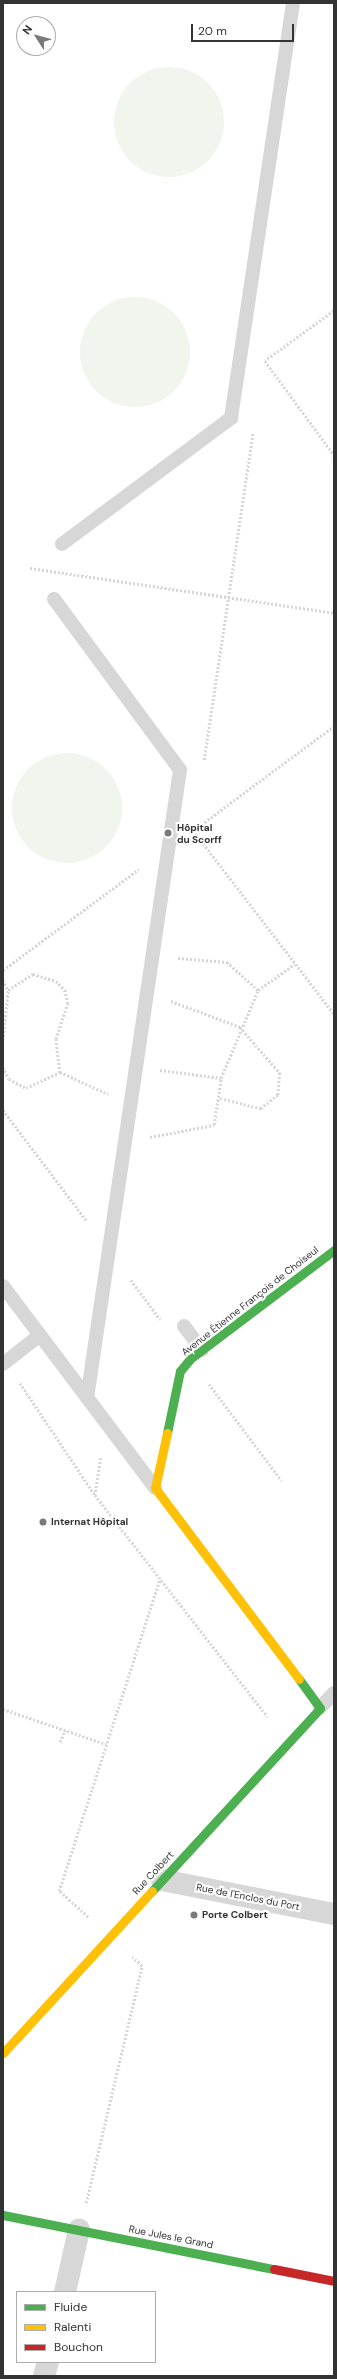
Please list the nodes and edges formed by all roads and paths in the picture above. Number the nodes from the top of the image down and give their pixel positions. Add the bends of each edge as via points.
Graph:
1 (293, 3) edge
2 (334, 311) edge
3 (266, 353) dead end
4 (265, 361) junction
5 (264, 368) dead end
6 (253, 429) dead end
7 (334, 456) edge
8 (62, 544) dead end
9 (30, 568) dead end
10 (228, 598) junction
11 (54, 599) dead end
12 (334, 613) edge
13 (334, 726) edge
14 (203, 766) dead end
15 (194, 823) dead end
16 (193, 830) junction
17 (192, 838) dead end
18 (167, 858) junction
19 (176, 950) dead end
20 (175, 958) junction
21 (295, 964) junction
22 (174, 965) dead end
23 (3, 970) edge
24 (3, 980) edge
25 (8, 990) junction
26 (258, 990) junction
27 (170, 993) dead end
28 (169, 1000) junction
29 (168, 1008) dead end
30 (334, 1014) edge
31 (240, 1027) junction
32 (3, 1037) edge
33 (160, 1062) dead end
34 (3, 1067) edge
35 (159, 1069) junction
36 (60, 1072) junction
37 (158, 1077) dead end
38 (221, 1078) junction
39 (218, 1098) junction
40 (131, 1104) junction
41 (3, 1110) edge
42 (150, 1130) dead end
43 (149, 1138) junction
44 (148, 1145) dead end
45 (334, 1250) edge
46 (109, 1251) junction
47 (128, 1285) dead end
48 (3, 1286) edge
49 (162, 1321) dead end
50 (184, 1326) dead end
51 (40, 1335) junction
52 (202, 1350) junction
53 (190, 1359) junction
54 (5, 1363) edge
55 (88, 1398) junction
56 (105, 1422) junction
57 (282, 1481) dead end
58 (155, 1488) junction
59 (95, 1495) junction
60 (334, 1693) edge
61 (320, 1708) junction
62 (3, 1709) edge
63 (268, 1717) dead end
64 (65, 1730) junction
65 (60, 1742) dead end
66 (106, 1744) dead end
67 (162, 1880) junction
68 (334, 1914) edge
69 (3, 2053) edge
70 (3, 2215) edge
71 (79, 2230) junction
72 (334, 2281) edge
73 (65, 2291) edge
74 (48, 2363) edge
75 (44, 2376) edge

1 - 8 lane via 231,418
2 - 4 path
3 - 4 path
4 - 5 path
4 - 7 path
6 - 10 path
9 - 10 path
10 - 12 path
10 - 14 path
11 - 18 lane via 180,770
13 - 16 path
15 - 16 path
16 - 17 path
16 - 21 path
18 - 23 path via 157,857
18 - 40 lane
19 - 20 path
20 - 22 path
20 - 26 path via 227,962
21 - 26 path
21 - 30 path
24 - 25 path
25 - 32 path
25 - 36 path via 33,974 56,981 65,990 68,1003 56,1039
26 - 31 path
27 - 28 path
28 - 29 path
28 - 31 path
31 - 38 path
31 - 39 path via 280,1073 278,1095 261,1109
33 - 35 path
34 - 36 path via 9,1079 26,1088
35 - 37 path
35 - 38 path
36 - 40 path
38 - 39 path
39 - 43 path via 214,1125
40 - 46 lane
41 - 46 path
42 - 43 path
43 - 44 path
45 - 52 street, Avenue Étienne François de Choiseul
46 - 55 lane
47 - 49 path via 129,1277
48 - 51 lane
50 - 52 lane
51 - 54 lane
51 - 55 lane
52 - 53 street, Avenue Étienne François de Choiseul
53 - 57 path
53 - 58 street, Avenue Étienne François de Choiseul via 180,1371
54 - 59 path
55 - 56 lane
56 - 58 lane
56 - 59 path
58 - 61 street
59 - 63 path
60 - 61 lane
61 - 67 street, Rue Colbert
62 - 64 path
64 - 65 path
64 - 66 path
67 - 68 street, Rue de l'Enclos du Port
67 - 69 street, Rue Colbert
70 - 71 street, Rue Jules le Grand
71 - 72 street, Rue Jules le Grand
71 - 73 street
74 - 75 street

